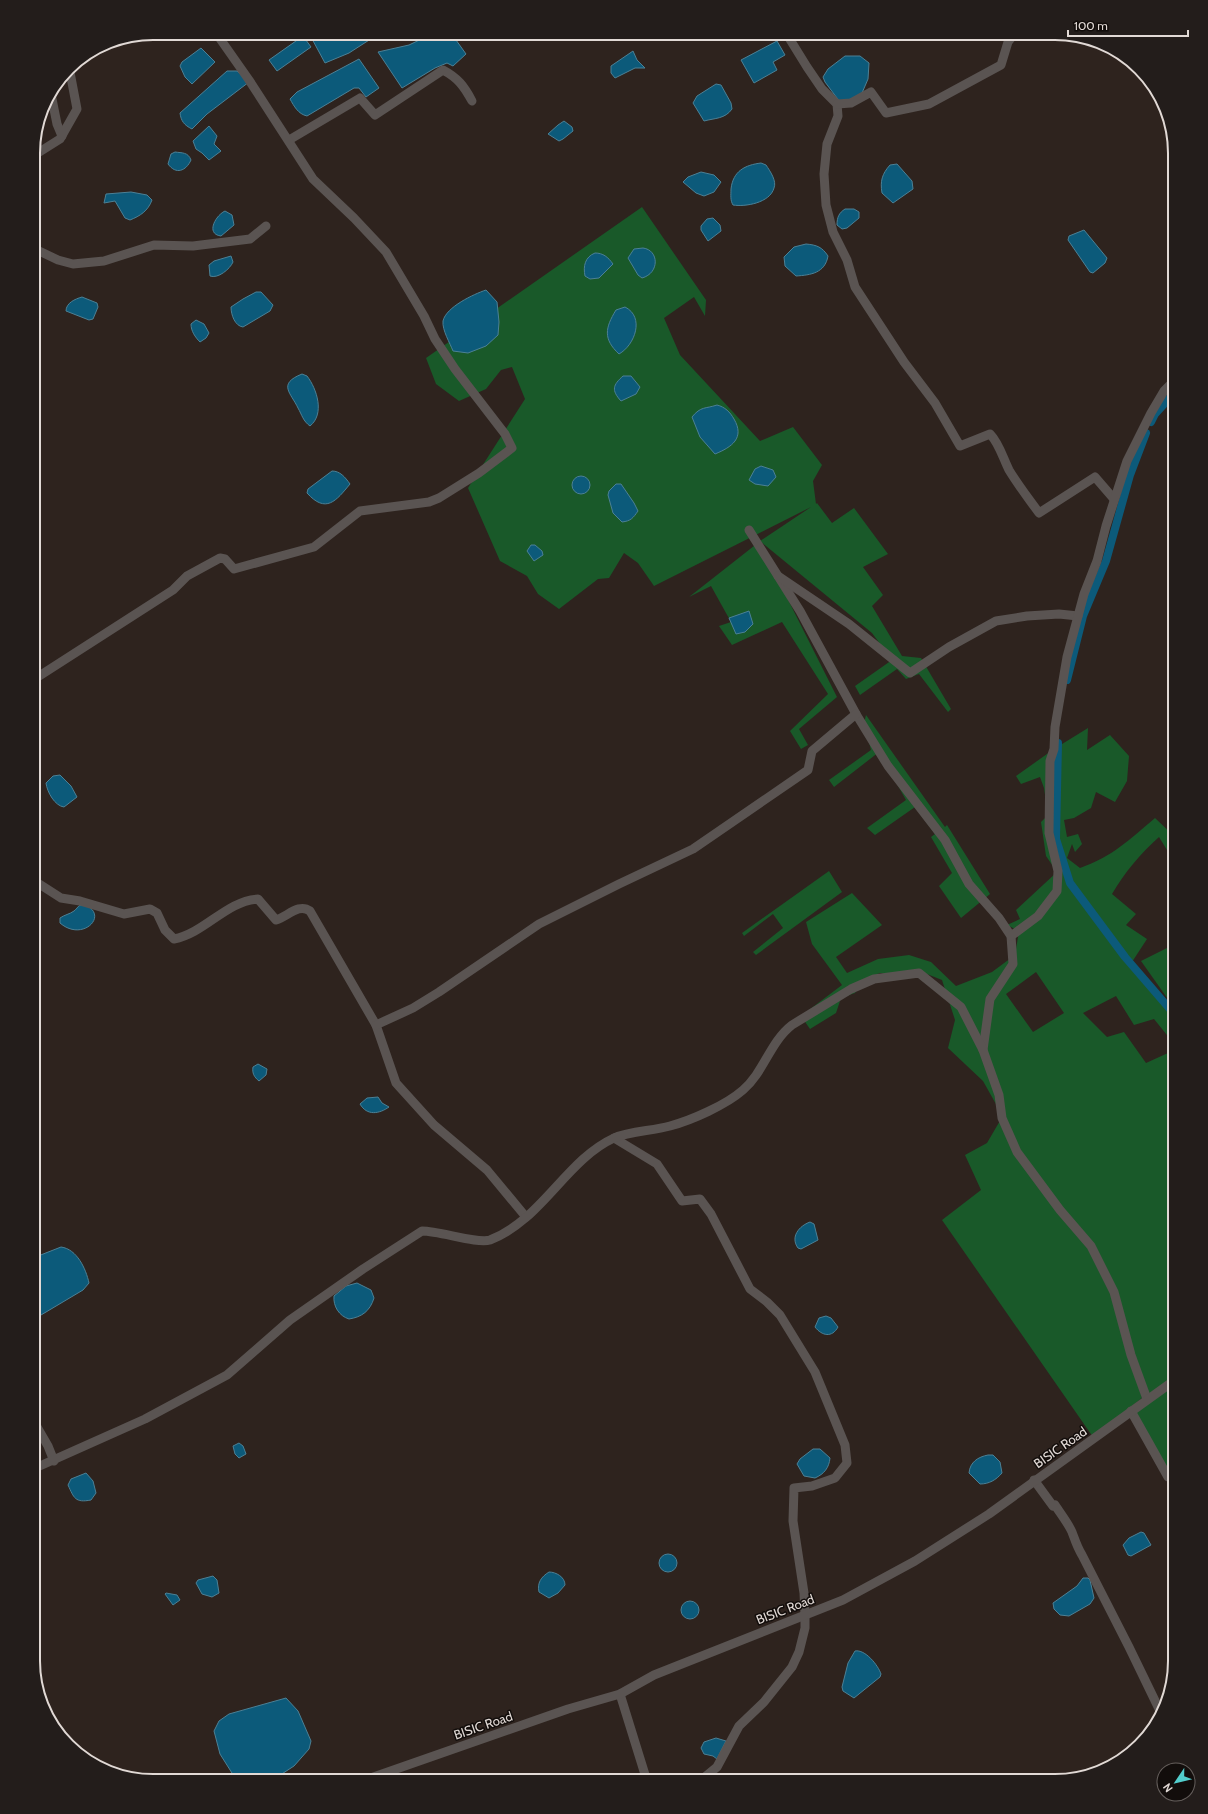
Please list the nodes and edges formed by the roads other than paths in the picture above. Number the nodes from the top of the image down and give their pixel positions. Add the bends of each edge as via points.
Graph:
1 (221, 40) edge
2 (790, 40) edge
3 (1010, 40) edge
4 (71, 76) edge
5 (472, 101) dead end
6 (53, 102) edge
7 (837, 104) junction
8 (62, 136) junction
9 (289, 140) junction
10 (40, 152) edge
11 (266, 226) dead end
12 (40, 251) edge
13 (1168, 387) edge
14 (1114, 499) junction
15 (749, 530) dead end
16 (778, 576) junction
17 (1078, 616) junction
18 (40, 676) edge
19 (856, 714) junction
20 (40, 884) edge
21 (1011, 936) junction
22 (376, 1025) junction
23 (984, 1050) junction
24 (614, 1138) junction
25 (526, 1217) junction
26 (1168, 1385) edge
27 (1147, 1399) junction
28 (1131, 1411) junction
29 (40, 1432) edge
30 (54, 1461) junction
31 (40, 1466) edge
32 (1168, 1477) dead end
33 (1034, 1480) junction
34 (805, 1615) junction
35 (620, 1694) junction
36 (1158, 1706) edge
37 (382, 1774) edge
38 (645, 1774) edge
39 (709, 1774) edge

1 - 9 street
2 - 7 street via 822,89
3 - 7 street via 1001,65 929,104 886,113 870,92 851,103
4 - 8 street via 77,109
5 - 9 street via 455,76 443,70 375,116 360,98
6 - 8 street
7 - 14 street via 838,116 827,144 824,174 826,205 833,232 847,260 854,287 935,403 960,446 990,434 1019,487 1039,513 1095,477
8 - 10 street
9 - 18 street via 313,179 386,252 435,339 455,370 505,434 512,448 440,498 429,502 360,511 314,547 234,569 225,559 220,558 187,576 173,590
11 - 12 street via 250,239 193,246 154,245 104,261 73,264
13 - 14 street via 1138,437
14 - 17 street
15 - 16 street
16 - 17 street via 849,624 910,673 949,647 996,621 1059,614
16 - 19 street
17 - 21 street via 1067,657 1055,727 1054,749 1050,761 1049,833 1058,871 1057,891 1038,916
19 - 21 street via 888,766 945,840 969,884
19 - 22 street via 812,752 808,770 693,849 539,924 439,992 413,1008
20 - 22 street via 61,898 124,914 150,909 157,913 165,930 174,939 208,924 246,900 258,899 276,920 298,908 306,908
21 - 23 street via 1013,964 990,999
22 - 25 street via 396,1083 434,1126 487,1170
23 - 24 street via 961,1007 919,973 874,979 851,989 788,1028 753,1080 742,1091 718,1106 670,1126
23 - 27 street via 999,1094 1002,1118 1017,1152 1060,1210 1091,1246 1114,1292 1131,1355
24 - 25 street via 579,1164 546,1200
24 - 34 street via 657,1164 682,1201 700,1199 711,1214 750,1289 780,1315 815,1372 845,1445 847,1463 835,1478 812,1486 794,1488 793,1521
25 - 30 street via 484,1242 422,1231 290,1320 227,1376 145,1419
26 - 27 street, BISIC Road
27 - 28 street, BISIC Road
28 - 32 street
28 - 33 street, BISIC Road
29 - 30 street
30 - 31 street
33 - 34 street, BISIC Road via 989,1514 915,1560 843,1600
33 - 36 street via 1053,1506 1055,1505 1072,1532 1075,1545 1130,1647
34 - 35 street, BISIC Road via 654,1675
34 - 39 street via 805,1628 792,1667 764,1702 739,1726 718,1767
35 - 37 street, BISIC Road via 568,1709
35 - 38 street

